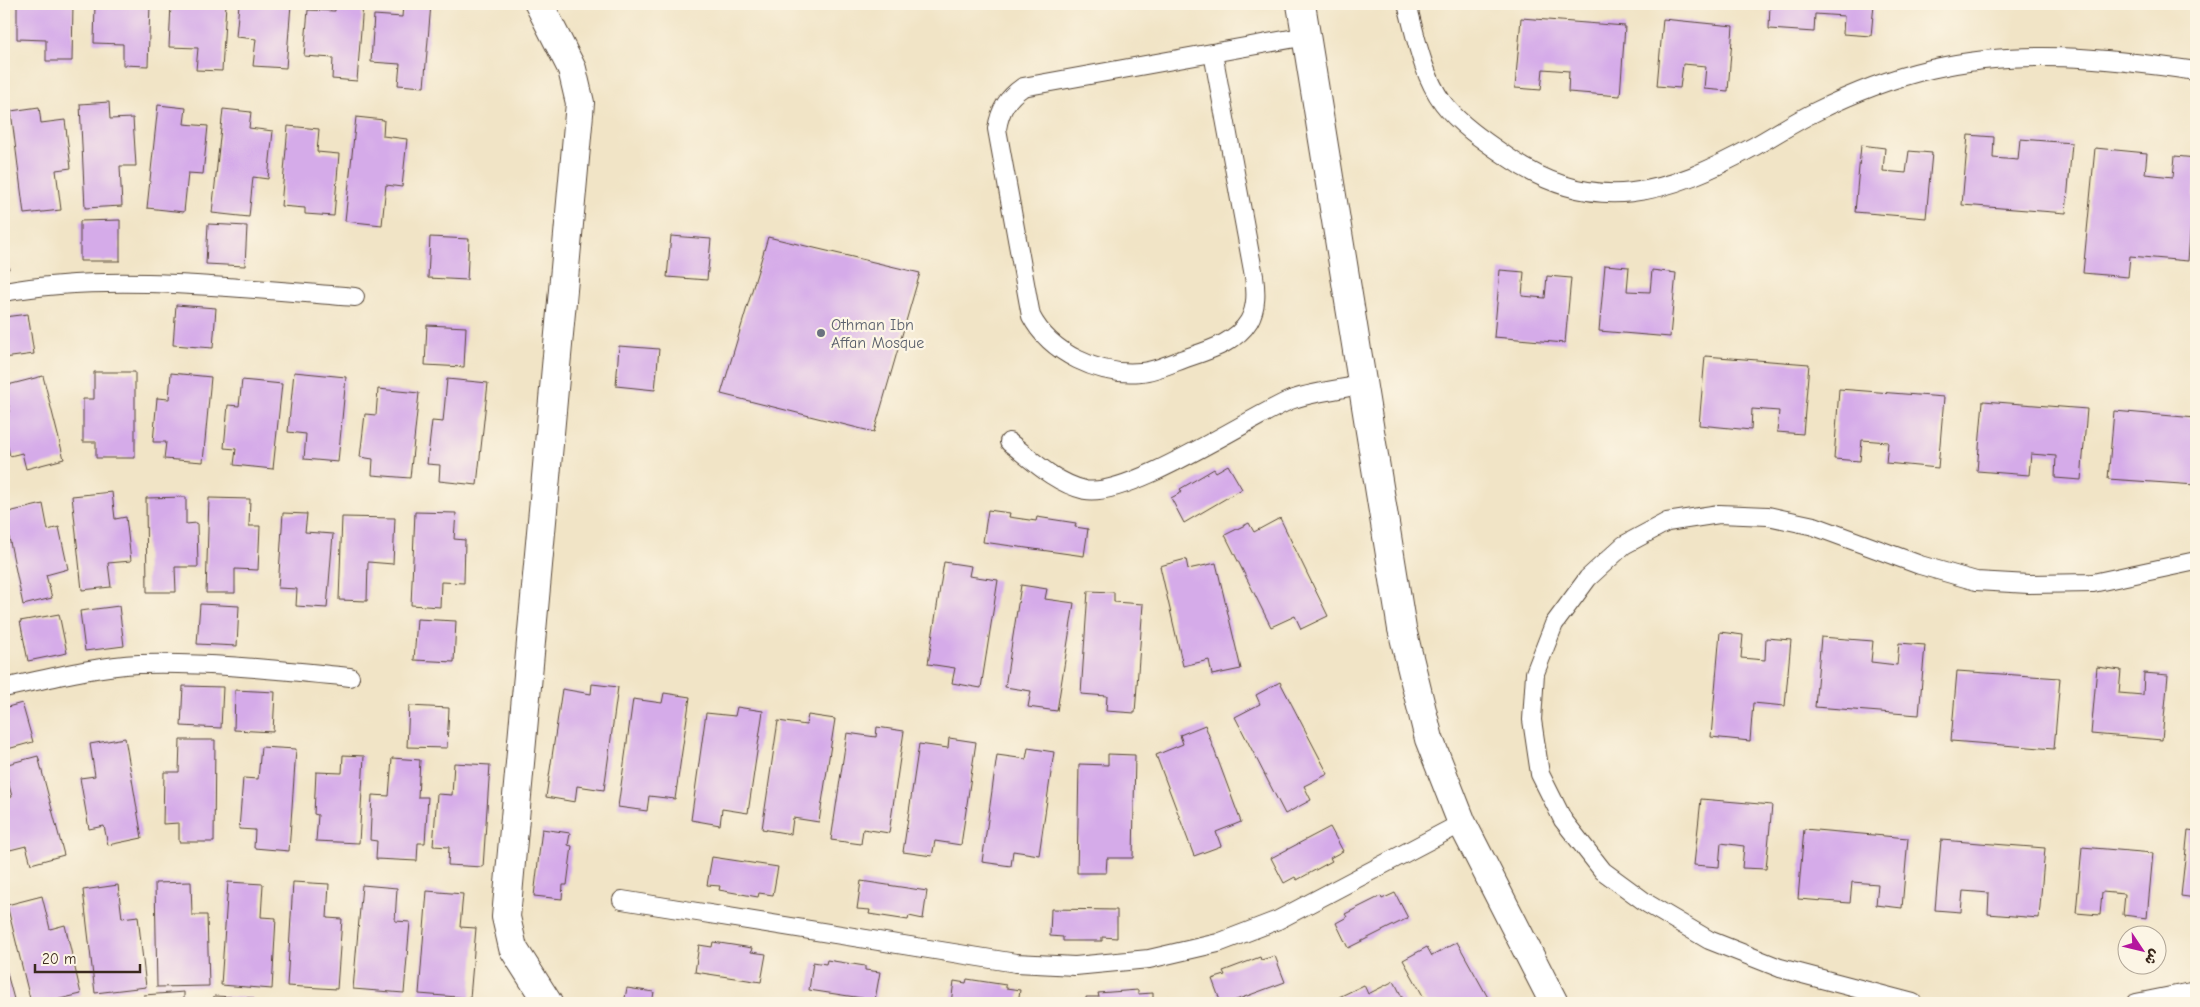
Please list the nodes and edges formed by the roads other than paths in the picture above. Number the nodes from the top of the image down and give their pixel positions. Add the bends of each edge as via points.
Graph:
1 (539, 4) edge
2 (1301, 4) edge
3 (1407, 4) edge
4 (1307, 36) junction
5 (1213, 53) junction
6 (2196, 70) edge
7 (4, 292) edge
8 (355, 297) dead end
9 (1362, 385) junction
10 (1009, 442) dead end
11 (2196, 561) edge
12 (350, 676) dead end
13 (4, 688) edge
14 (1462, 823) junction
15 (622, 900) dead end
16 (2196, 991) edge
17 (548, 1003) edge
18 (1554, 1003) edge
19 (1913, 1003) edge
20 (2136, 1003) edge

1 - 17 street via 572,69 580,103 506,917 513,948
2 - 4 street
3 - 6 lane via 1421,59 1443,103 1474,132 1522,167 1559,186 1605,194 1650,191 1699,175 1814,112 1874,87 1931,69 1998,58 2058,55
4 - 5 lane
4 - 9 street
5 - 5 lane via 1023,87 1012,95 999,117 996,129 1031,316 1054,345 1095,366 1116,372 1142,372 1217,347 1236,336 1250,320 1256,298 1254,276
7 - 8 lane via 92,284 160,284
9 - 10 lane via 1290,400 1144,477 1114,487 1086,490 1058,480
9 - 14 street via 1402,630 1429,739
11 - 19 lane via 2093,583 1976,581 1920,565 1814,526 1768,516 1719,514 1668,522 1624,545 1588,578 1554,624 1534,673 1532,720 1540,774 1563,820 1603,871 1648,904 1709,940 1780,968
12 - 13 lane via 210,664 137,664
14 - 15 lane via 1278,920 1218,943 1149,959 1075,966 1016,963
14 - 18 street
16 - 20 lane

